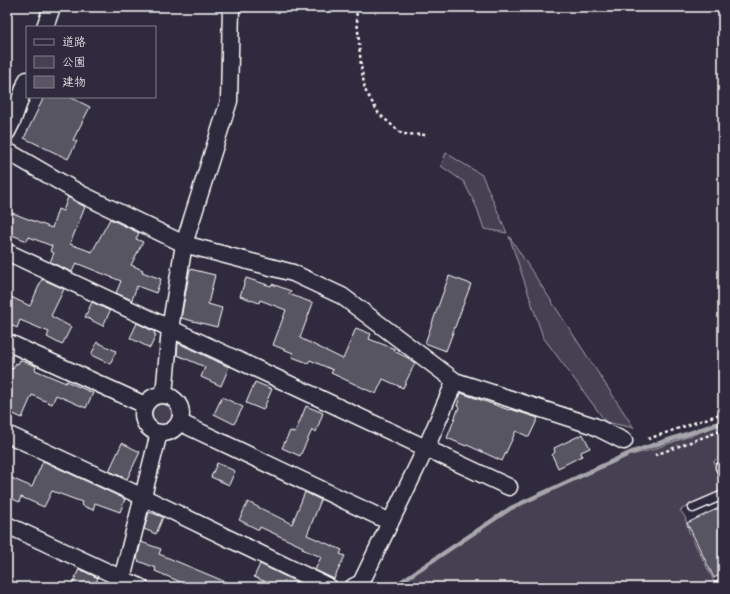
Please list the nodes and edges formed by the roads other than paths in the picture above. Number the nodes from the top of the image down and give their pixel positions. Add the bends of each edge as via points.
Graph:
1 (52, 7) edge
2 (231, 7) edge
3 (45, 26) edge
4 (26, 83) edge
5 (7, 132) edge
6 (7, 151) edge
7 (184, 244) junction
8 (7, 252) edge
9 (170, 329) junction
10 (7, 342) edge
11 (455, 381) junction
12 (164, 395) junction
13 (145, 405) junction
14 (179, 422) junction
15 (159, 433) junction
16 (7, 434) edge
17 (624, 441) dead end
18 (426, 448) junction
19 (510, 486) dead end
20 (723, 495) edge
21 (143, 497) junction
22 (693, 508) dead end
23 (390, 522) junction
24 (7, 525) edge
25 (121, 583) edge
26 (140, 587) edge
27 (329, 587) edge
28 (353, 587) edge

1 - 3 street
2 - 7 street via 229,101
4 - 5 street
6 - 7 street via 81,194
7 - 9 street
7 - 11 street via 293,273 342,296
8 - 9 street
9 - 12 street
9 - 18 street
10 - 13 street
11 - 17 street via 594,426
11 - 18 street
12 - 13 street via 153,397
12 - 14 street via 179,405
13 - 15 street via 145,423
14 - 15 street via 171,431
14 - 23 street
15 - 21 street
16 - 21 street
18 - 19 street
18 - 23 street
20 - 22 lane
21 - 25 street
21 - 27 street
23 - 28 street via 361,583
24 - 25 street
25 - 26 street

